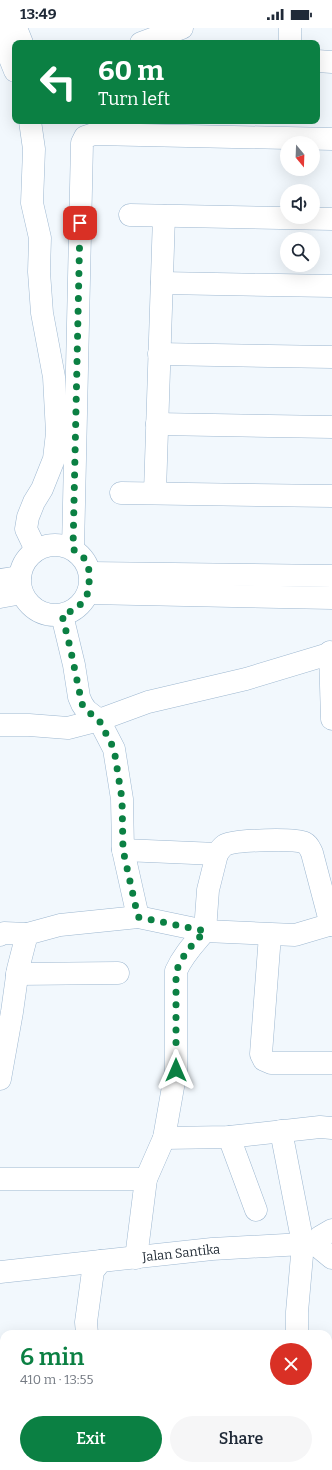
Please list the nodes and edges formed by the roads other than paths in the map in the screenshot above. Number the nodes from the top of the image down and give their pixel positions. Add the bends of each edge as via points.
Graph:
1 (16, 28) edge
2 (182, 28) edge
3 (290, 28) edge
4 (0, 34) edge
5 (21, 40) edge
6 (149, 40) edge
7 (290, 40) edge
8 (320, 61) edge
9 (332, 62) edge
10 (12, 64) edge
11 (30, 124) edge
12 (288, 130) edge
13 (332, 139) edge
14 (130, 215) dead end
15 (164, 216) junction
16 (332, 219) edge
17 (162, 282) junction
18 (332, 286) edge
19 (159, 354) junction
20 (332, 357) edge
21 (157, 424) junction
22 (332, 427) edge
23 (121, 492) dead end
24 (155, 492) junction
25 (332, 496) edge
26 (73, 549) junction
27 (36, 550) junction
28 (332, 576) edge
29 (89, 583) junction
30 (14, 584) edge
31 (0, 597) edge
32 (332, 598) edge
33 (62, 615) junction
34 (331, 652) edge
35 (332, 719) edge
36 (99, 720) junction
37 (0, 725) edge
38 (123, 850) junction
39 (217, 854) junction
40 (138, 917) junction
41 (331, 925) edge
42 (205, 931) junction
43 (27, 934) junction
44 (0, 935) edge
45 (270, 935) junction
46 (118, 973) dead end
47 (17, 974) junction
48 (6, 1010) edge
49 (332, 1063) edge
50 (0, 1079) edge
51 (332, 1128) edge
52 (281, 1131) junction
53 (229, 1137) junction
54 (164, 1138) junction
55 (0, 1179) edge
56 (146, 1179) junction
57 (256, 1210) dead end
58 (332, 1230) edge
59 (309, 1244) junction
60 (136, 1258) junction
61 (332, 1258) edge
62 (101, 1261) junction
63 (0, 1272) edge
64 (87, 1330) edge
65 (297, 1330) edge

1 - 5 street
2 - 6 street
3 - 7 street
4 - 10 street
8 - 9 street
11 - 27 street via 34,149 32,203 40,238 42,313 54,377 57,433 54,459 28,517 26,529
12 - 13 street
12 - 26 street via 94,134 85,137 82,143
14 - 15 street
15 - 16 street
15 - 17 street
17 - 18 street
17 - 19 street
19 - 20 street
19 - 21 street
21 - 22 street
21 - 24 street
23 - 24 street
24 - 25 street
26 - 27 street via 54,545
26 - 29 street via 85,559
27 - 30 street via 25,562
28 - 29 street
29 - 32 street
29 - 33 street via 78,608
30 - 31 street
30 - 33 street via 31,606 46,614
33 - 36 street via 82,704
34 - 35 street
34 - 36 street via 246,680 148,702
36 - 37 street via 68,728
36 - 38 street via 114,749 122,799
38 - 39 street
38 - 40 street
39 - 41 street via 224,846 236,842 293,841 305,844 312,853
39 - 42 street via 208,890
40 - 42 street
40 - 43 street via 60,925
41 - 45 street via 295,935
42 - 45 street
42 - 54 street via 186,952 176,971 176,1070
43 - 44 street
43 - 47 street
45 - 49 street via 261,1054 264,1060 271,1063
46 - 47 street
47 - 48 street
48 - 50 street
51 - 52 street
52 - 53 street
52 - 59 street
53 - 54 street
53 - 57 street
54 - 56 street
55 - 56 street
56 - 60 street
58 - 59 street
59 - 60 street, Jalan Santika via 212,1248
59 - 61 street
59 - 65 street via 297,1312
60 - 62 street, Jalan Santika
62 - 63 street, Jalan Santika
62 - 64 street via 93,1271

